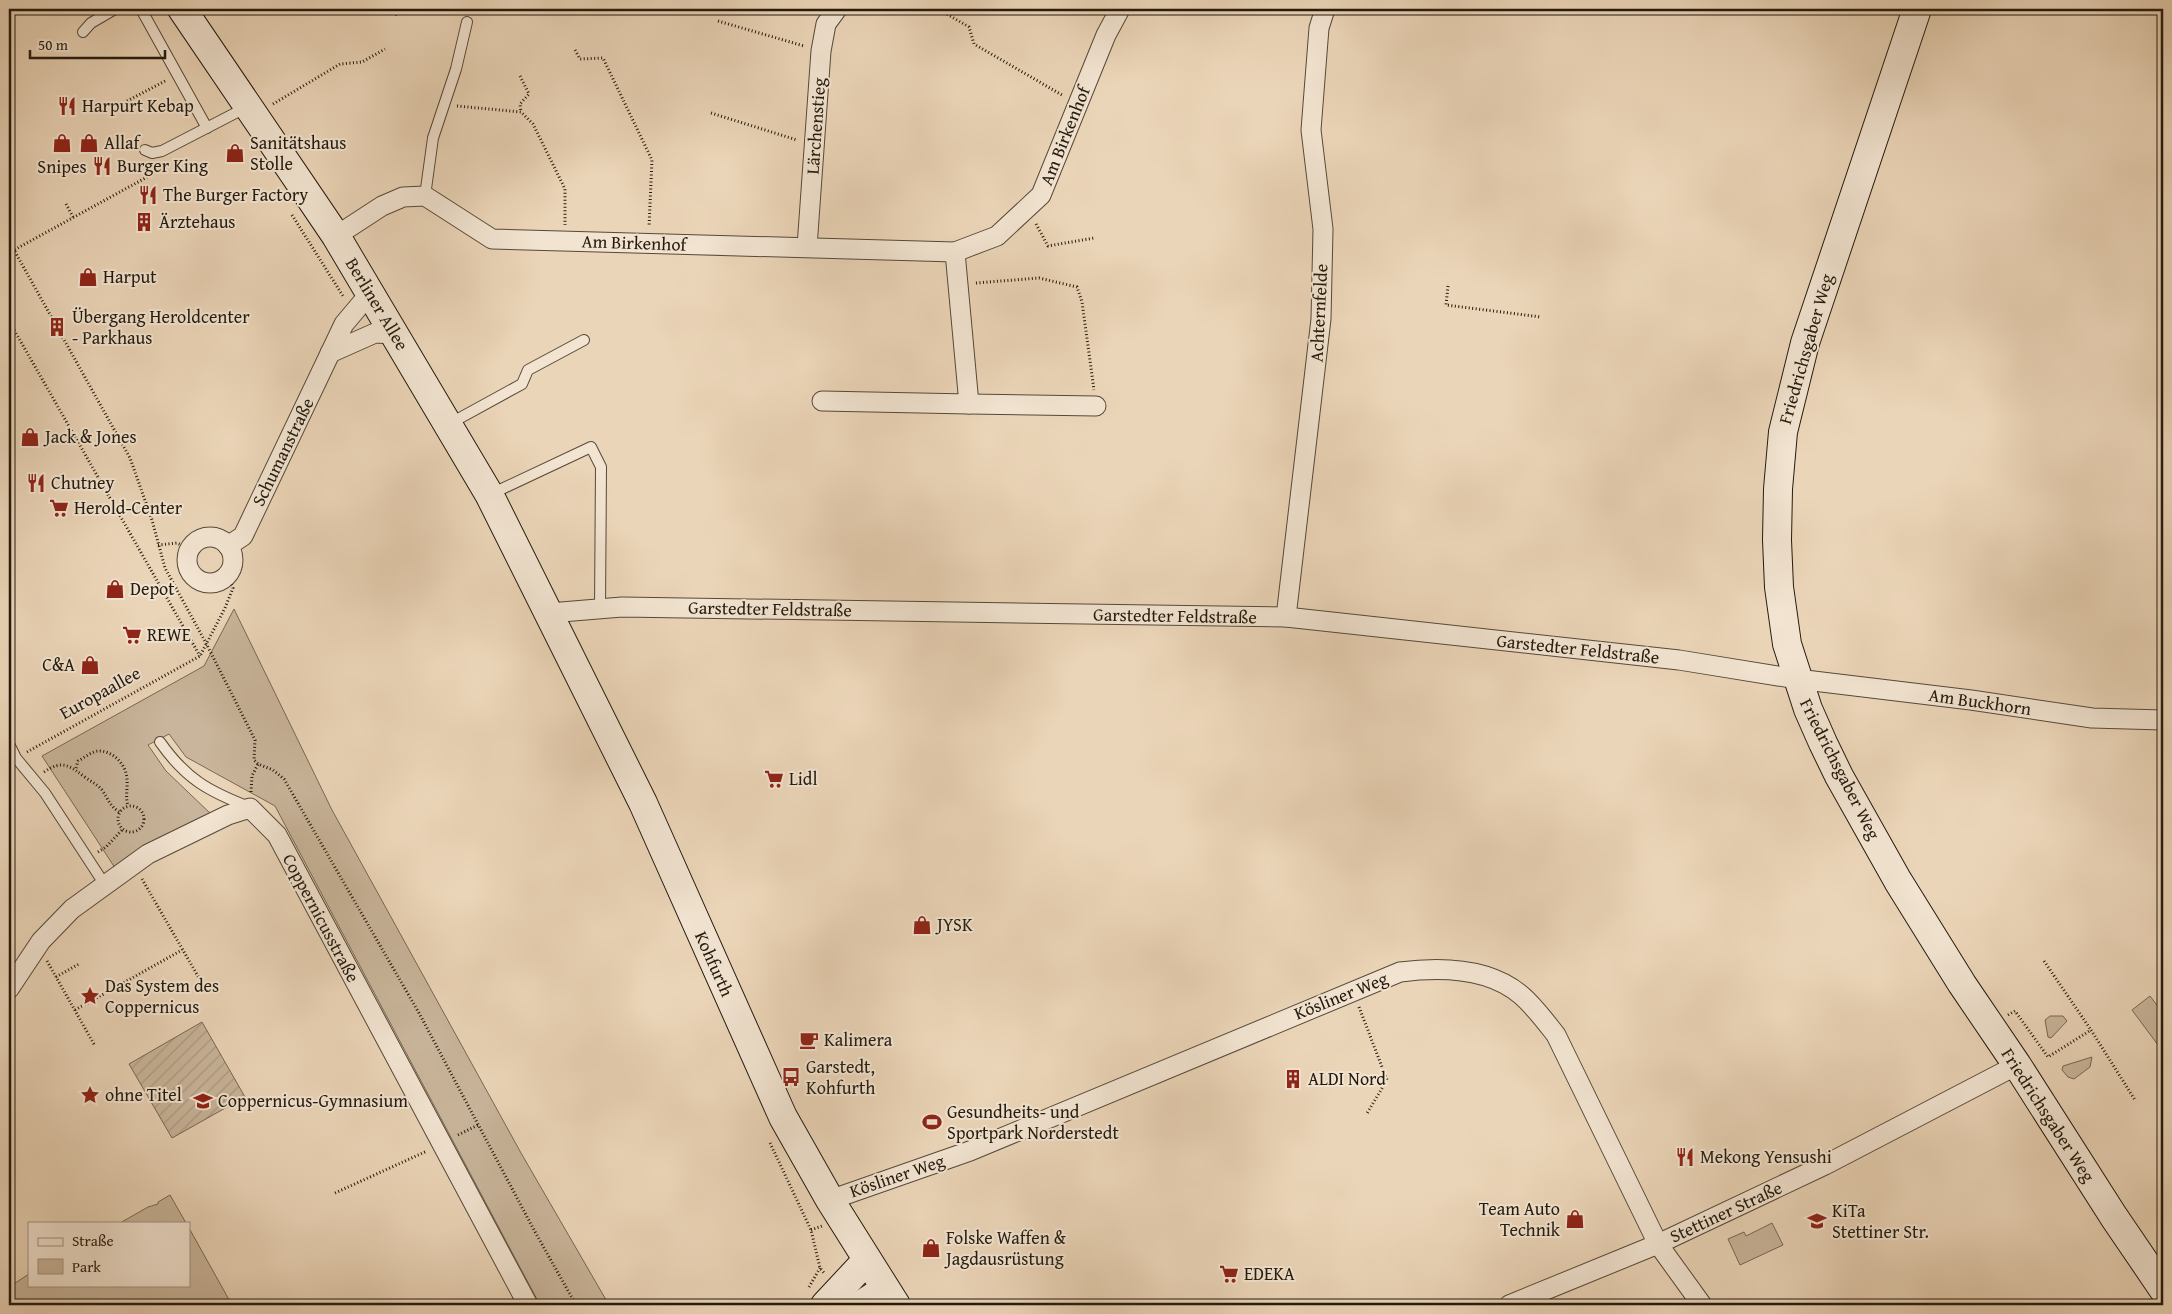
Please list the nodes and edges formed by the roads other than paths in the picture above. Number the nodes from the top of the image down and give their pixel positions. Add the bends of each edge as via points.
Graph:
1 (115, 9) edge
2 (140, 9) edge
3 (182, 9) edge
4 (838, 9) edge
5 (1120, 9) edge
6 (1326, 9) edge
7 (1917, 9) edge
8 (467, 22) dead end
9 (83, 32) dead end
10 (250, 111) junction
11 (207, 128) junction
12 (146, 150) dead end
13 (425, 196) junction
14 (336, 236) junction
15 (807, 247) junction
16 (955, 252) junction
17 (363, 301) junction
18 (395, 334) junction
19 (584, 340) dead end
20 (330, 353) junction
21 (822, 401) dead end
22 (969, 404) junction
23 (1096, 406) road end
24 (448, 424) junction
25 (489, 494) junction
26 (228, 546) junction
27 (600, 608) junction
28 (549, 613) junction
29 (1286, 617) junction
30 (1796, 679) junction
31 (2163, 720) edge
32 (160, 742) dead end
33 (9, 744) edge
34 (250, 808) junction
35 (105, 885) junction
36 (9, 988) edge
37 (2017, 1065) junction
38 (830, 1200) junction
39 (1658, 1244) junction
40 (867, 1260) junction
41 (2163, 1289) edge
42 (891, 1297) edge
43 (528, 1305) edge
44 (825, 1305) edge
45 (861, 1305) edge
46 (1509, 1305) edge
47 (1702, 1305) edge

1 - 9 lane via 91,23
2 - 11 lane
3 - 10 street, Berliner Allee
4 - 15 street, Lärchenstieg via 826,24 821,51
5 - 16 street, Am Birkenhof via 1106,35 1041,195 997,236
6 - 29 street, Achternfelde via 1319,28 1311,130 1323,229 1321,319
7 - 30 street, Friedrichsgaber Weg via 1805,343 1783,432 1778,489 1779,587
8 - 13 lane via 456,69 433,138
10 - 11 lane
10 - 14 street, Berliner Allee
11 - 12 lane via 162,151 152,154
13 - 14 street via 403,197 382,206
13 - 15 street, Am Birkenhof via 492,239
14 - 17 street, Berliner Allee
15 - 16 street, Am Birkenhof
16 - 22 street
17 - 18 street, Berliner Allee
17 - 20 street, Schumanstraße via 344,324
18 - 20 street via 375,334
18 - 24 street, Berliner Allee
19 - 24 lane via 528,370 522,384
20 - 26 street, Schumanstraße via 243,536
21 - 22 street
22 - 23 street
24 - 25 street, Berliner Allee
25 - 27 lane via 591,447 601,467
25 - 28 street, Berliner Allee
26 - 26 street via 233,556 227,576 218,582 206,583 196,579 187,560 190,549 198,541 208,538 219,539
27 - 28 street, Garstedter Feldstraße
27 - 29 street, Garstedter Feldstraße
28 - 38 street, Kohfurth via 643,803 770,1090
29 - 30 street, Garstedter Feldstraße via 1679,660
30 - 31 street, Am Buckhorn via 2092,718
30 - 37 street, Friedrichsgaber Weg via 1839,776 1898,881
32 - 34 lane via 189,776 208,789
33 - 35 lane
34 - 35 street via 228,815 148,854
34 - 43 street, Coppernicusstraße via 276,835
35 - 36 street via 72,909 38,946
37 - 39 street, Stettiner Straße via 1825,1165
37 - 41 street, Friedrichsgaber Weg
38 - 39 street, Kösliner Weg via 970,1151 1400,972 1447,969 1495,980 1520,994 1556,1035
38 - 40 street, Kohfurth
39 - 46 street, Stettiner Straße
39 - 47 street, Kösliner Weg
40 - 42 street, Kohfurth
40 - 44 street
42 - 45 street

